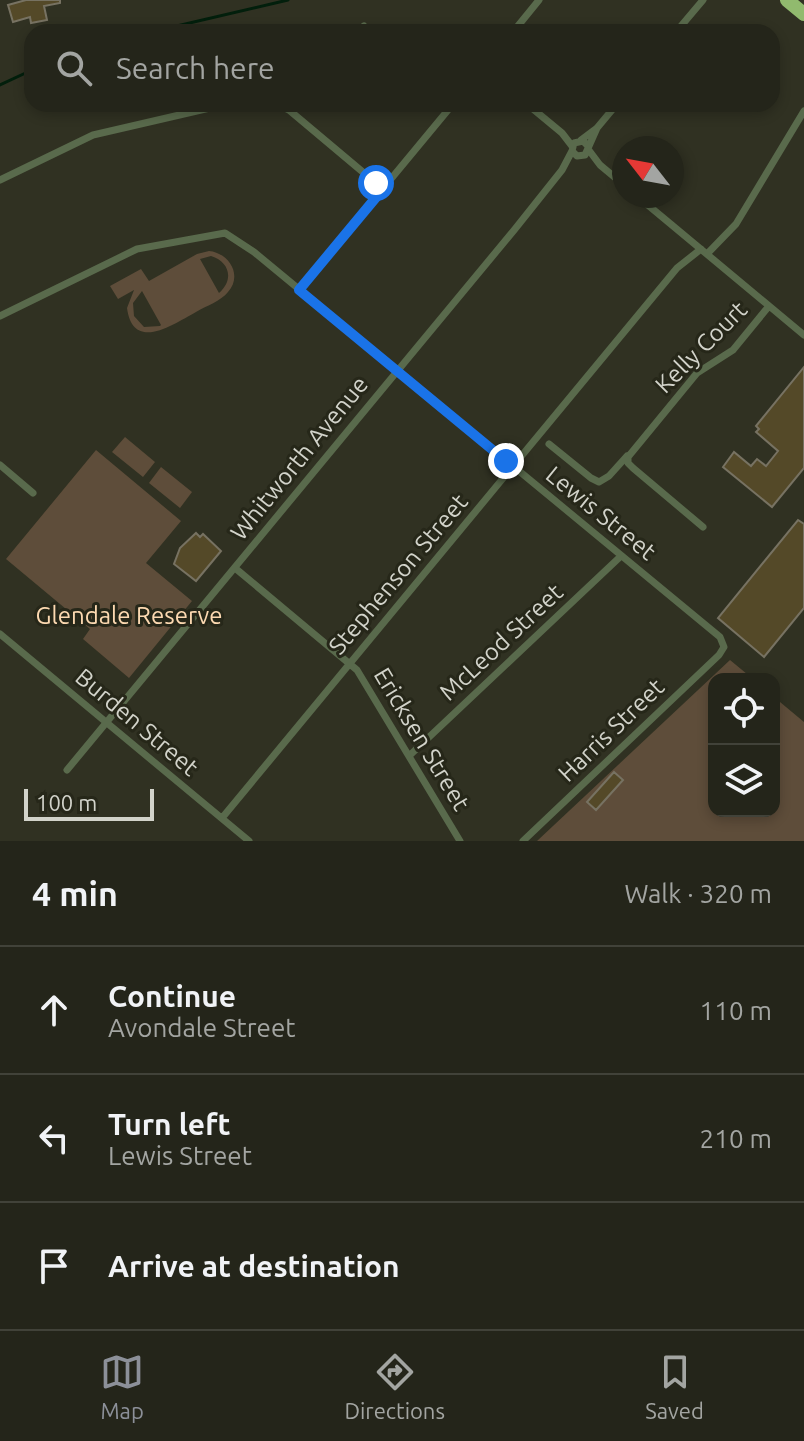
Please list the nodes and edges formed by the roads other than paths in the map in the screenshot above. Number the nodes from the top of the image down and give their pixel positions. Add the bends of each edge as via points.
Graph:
1 (539, 0) edge
2 (703, 0) edge
3 (787, 0) edge
4 (804, 14) edge
5 (520, 24) edge
6 (683, 24) edge
7 (804, 111) edge
8 (192, 112) edge
9 (298, 112) edge
10 (446, 112) edge
11 (537, 112) edge
12 (610, 112) edge
13 (580, 148) junction
14 (612, 175) edge
15 (0, 180) edge
16 (383, 189) junction
17 (652, 208) edge
18 (704, 251) junction
19 (299, 290) junction
20 (769, 306) junction
21 (0, 316) edge
22 (803, 333) edge
23 (396, 370) junction
24 (549, 444) dead end
25 (629, 454) junction
26 (0, 465) edge
27 (513, 467) junction
28 (33, 493) dead end
29 (703, 527) dead end
30 (621, 556) junction
31 (235, 568) junction
32 (0, 634) edge
33 (724, 647) joint
34 (350, 663) junction
35 (106, 722) junction
36 (409, 756) junction
37 (67, 770) dead end
38 (222, 818) junction
39 (249, 841) edge
40 (460, 841) edge
41 (523, 841) edge

1 - 5 street
2 - 6 street
3 - 4 highway
7 - 18 street, Stephenson Street via 736,224
8 - 15 street via 93,135
9 - 16 street
10 - 16 street
11 - 13 street
12 - 13 street, Whitworth Avenue
13 - 14 street
13 - 23 street, Whitworth Avenue
16 - 19 street
17 - 18 street
18 - 20 street
18 - 27 street, Stephenson Street via 677,268
19 - 21 street, Lewis Street via 225,233 137,249
19 - 23 street, Lewis Street
20 - 22 street
20 - 25 street, Kelly Court via 733,350 697,373
23 - 27 street, Lewis Street
23 - 31 street, Whitworth Avenue
24 - 25 street, Kelly Court via 599,482
25 - 29 street via 628,463
26 - 28 street
27 - 30 street, Lewis Street
27 - 34 street, Stephenson Street
30 - 33 street, Lewis Street via 718,635
30 - 36 street, McLeod Street
31 - 34 street, Ericksen Street
31 - 35 street, Whitworth Avenue
32 - 35 street, Burden Street
33 - 41 street, Harris Street
34 - 36 street, Ericksen Street
34 - 38 street, Stephenson Street
35 - 37 street, Whitworth Avenue
35 - 38 street, Burden Street
36 - 40 street, Ericksen Street
38 - 39 street, Burden Street

